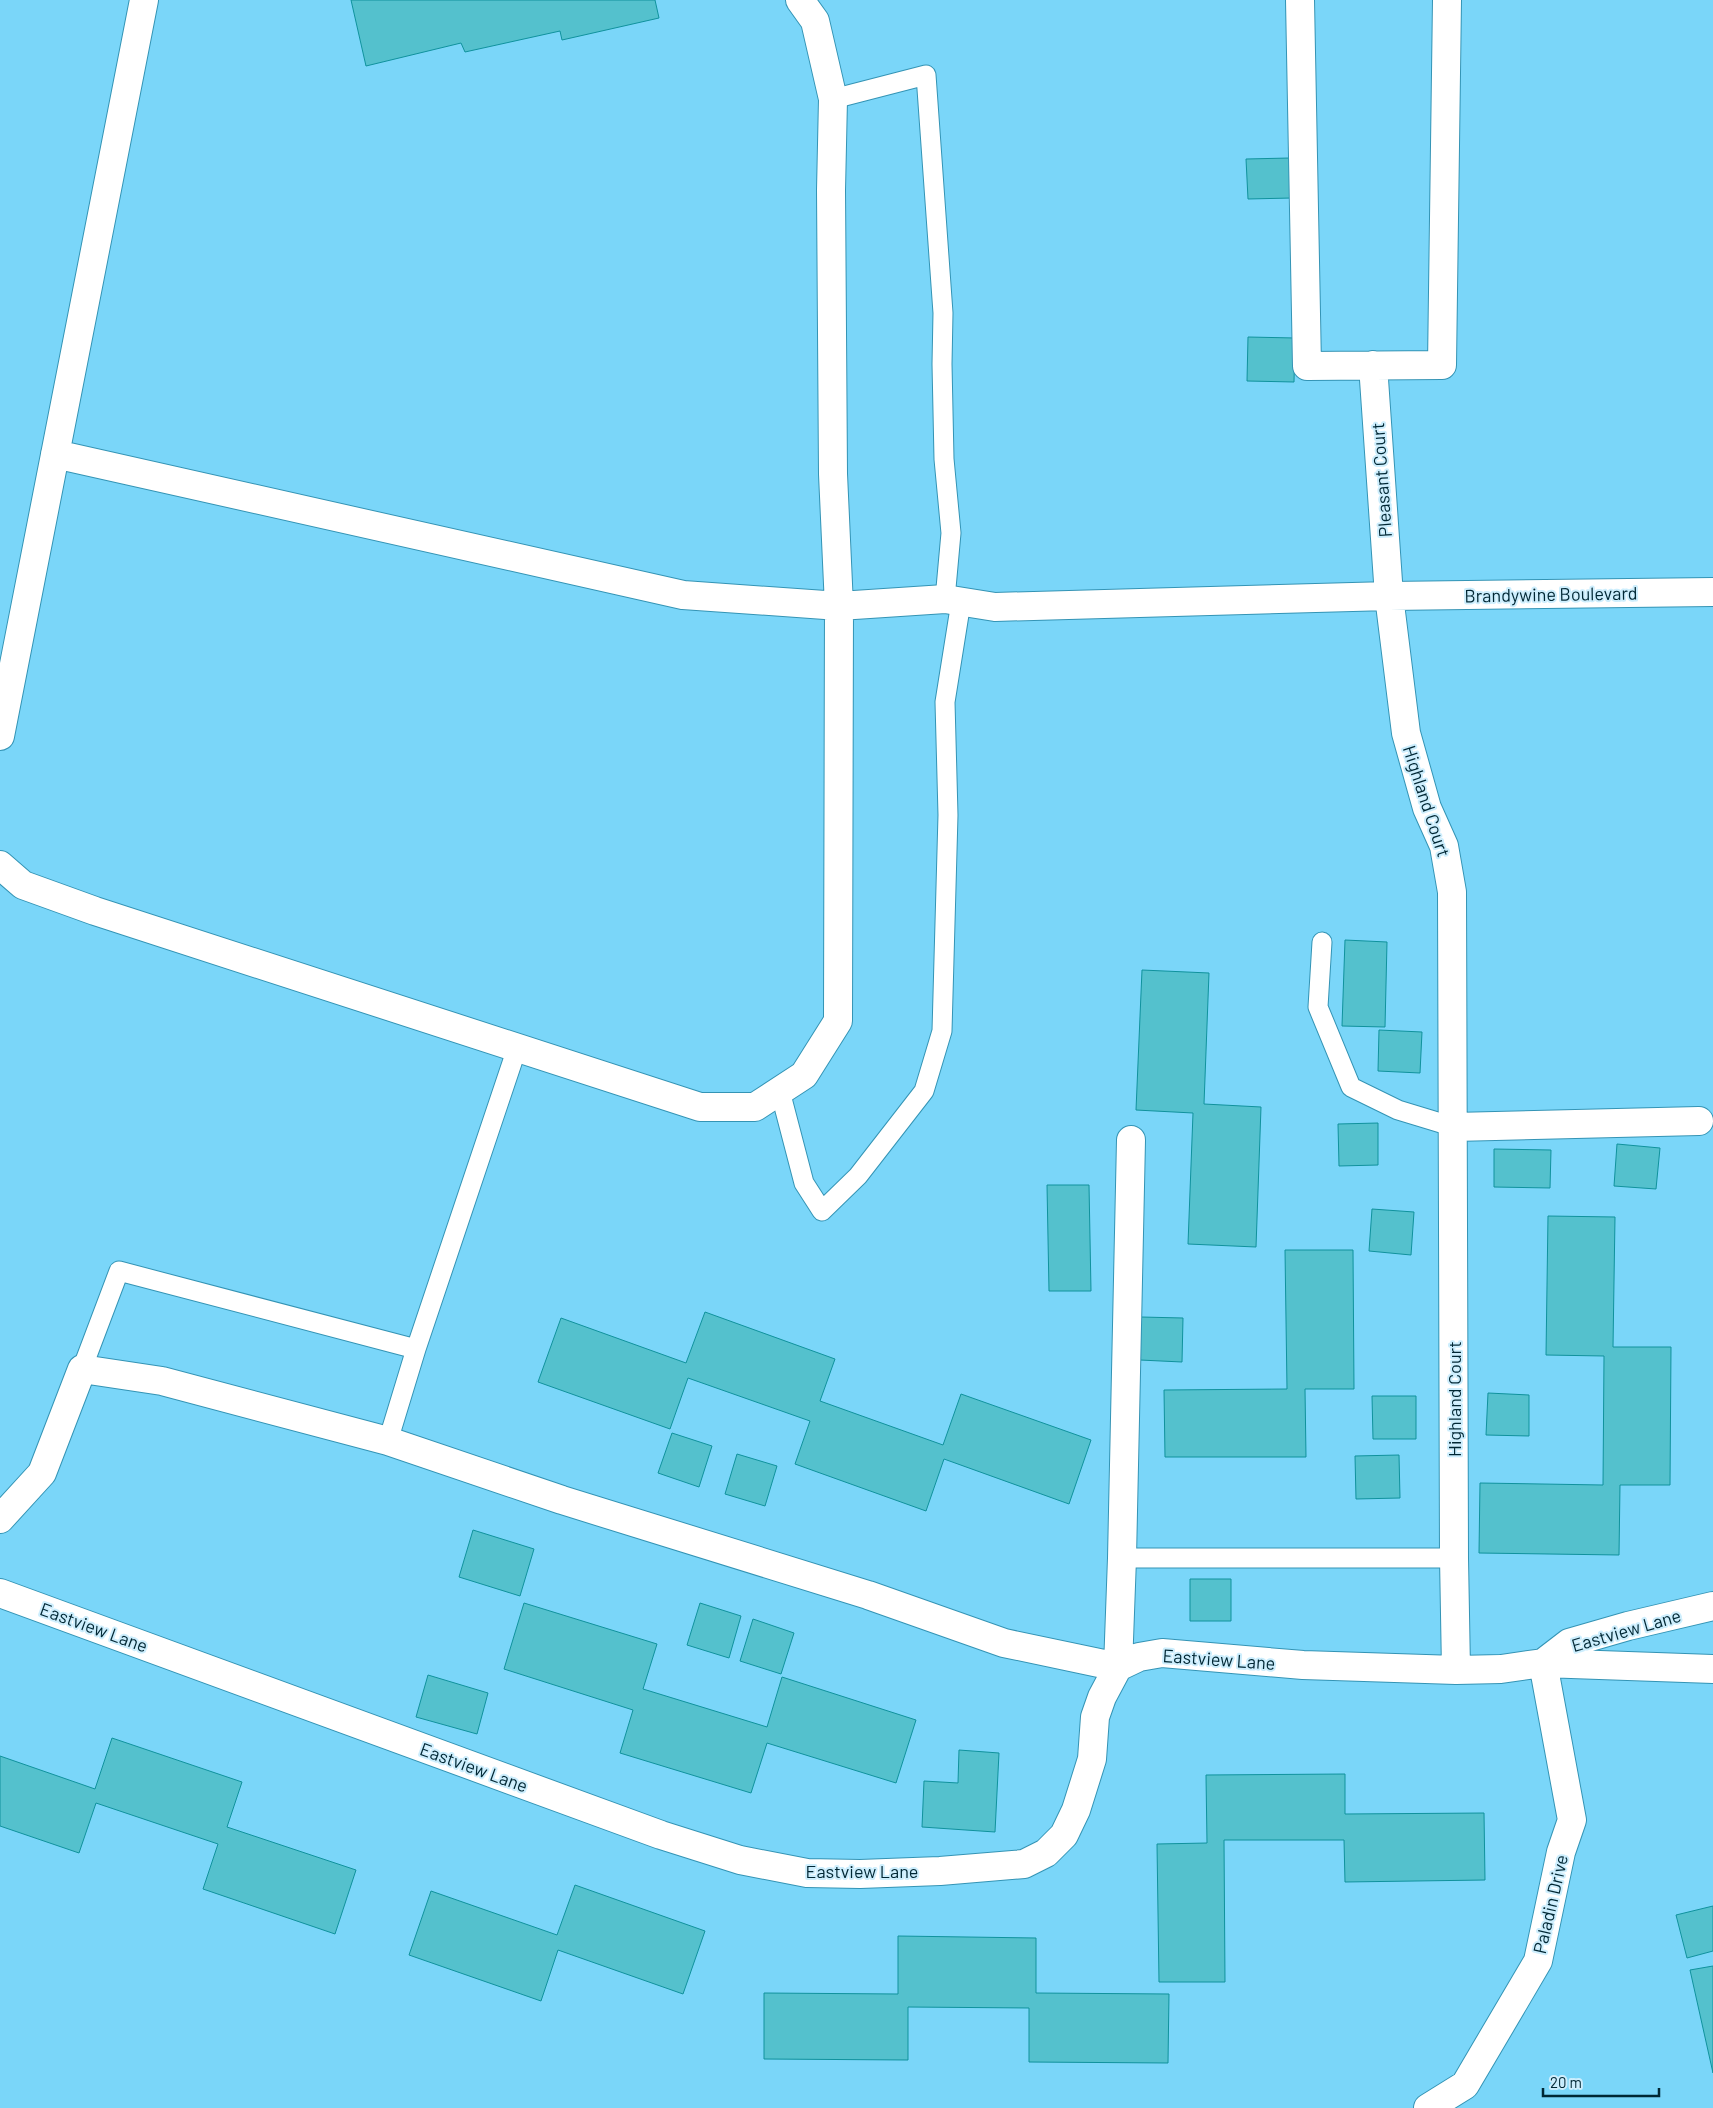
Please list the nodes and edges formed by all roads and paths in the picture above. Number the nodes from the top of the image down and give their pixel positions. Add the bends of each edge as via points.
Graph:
1 (144, 0) edge
2 (800, 0) edge
3 (1300, 0) edge
4 (1447, 0) edge
5 (833, 99) junction
6 (1373, 364) junction
7 (55, 454) junction
8 (1713, 592) edge
9 (1389, 596) junction
10 (953, 600) junction
11 (839, 606) junction
12 (0, 736) edge
13 (0, 865) edge
14 (1322, 942) dead end
15 (517, 1048) junction
16 (780, 1091) junction
17 (1699, 1121) dead end
18 (1454, 1127) junction
19 (1131, 1140) dead end
20 (416, 1349) junction
21 (82, 1369) junction
22 (388, 1441) junction
23 (0, 1519) edge
24 (1122, 1558) junction
25 (1454, 1558) junction
26 (0, 1593) edge
27 (1713, 1606) edge
28 (1543, 1663) junction
29 (1118, 1667) junction
30 (1713, 1669) edge
31 (1456, 1670) junction
32 (1428, 2108) edge

1 - 7 street
2 - 5 street via 815,21
3 - 6 street via 1307,366
4 - 6 street via 1442,365
5 - 10 lane via 926,75 943,314 944,459 952,533
5 - 11 street via 832,464
6 - 9 street, Pleasant Court
7 - 11 street, Brandywine Boulevard via 683,595
7 - 12 street
8 - 9 street, Brandywine Boulevard
9 - 10 street, Brandywine Boulevard via 995,607
9 - 18 street, Highland Court via 1406,734 1428,808 1444,846 1452,892
10 - 11 street, Brandywine Boulevard
10 - 16 lane via 945,702 948,815 942,1031 924,1091 858,1176 822,1211 804,1183
11 - 16 street via 838,1021 804,1075
13 - 15 street via 23,885 95,911
14 - 18 lane via 1318,1007 1351,1087 1398,1110
15 - 16 street via 700,1107 755,1107
15 - 20 lane
17 - 18 street
18 - 25 street, Highland Court
19 - 24 street
20 - 21 lane via 119,1271
20 - 22 lane
21 - 22 street via 162,1381
21 - 23 street via 42,1473
22 - 29 street via 562,1500 868,1595 1004,1643
24 - 25 lane
24 - 29 street
25 - 31 street, Highland Court
26 - 29 street, Eastview Lane via 660,1835 740,1860 807,1873 940,1872 1024,1864 1046,1852 1064,1835 1076,1810 1092,1759 1096,1717 1102,1697
27 - 28 street, Eastview Lane via 1569,1643
28 - 30 street, Eastview Lane
28 - 31 street, Eastview Lane
28 - 32 street, Paladin Drive via 1572,1820 1561,1852 1538,1961 1465,2086
29 - 31 street, Eastview Lane via 1139,1657 1162,1653 1303,1665

